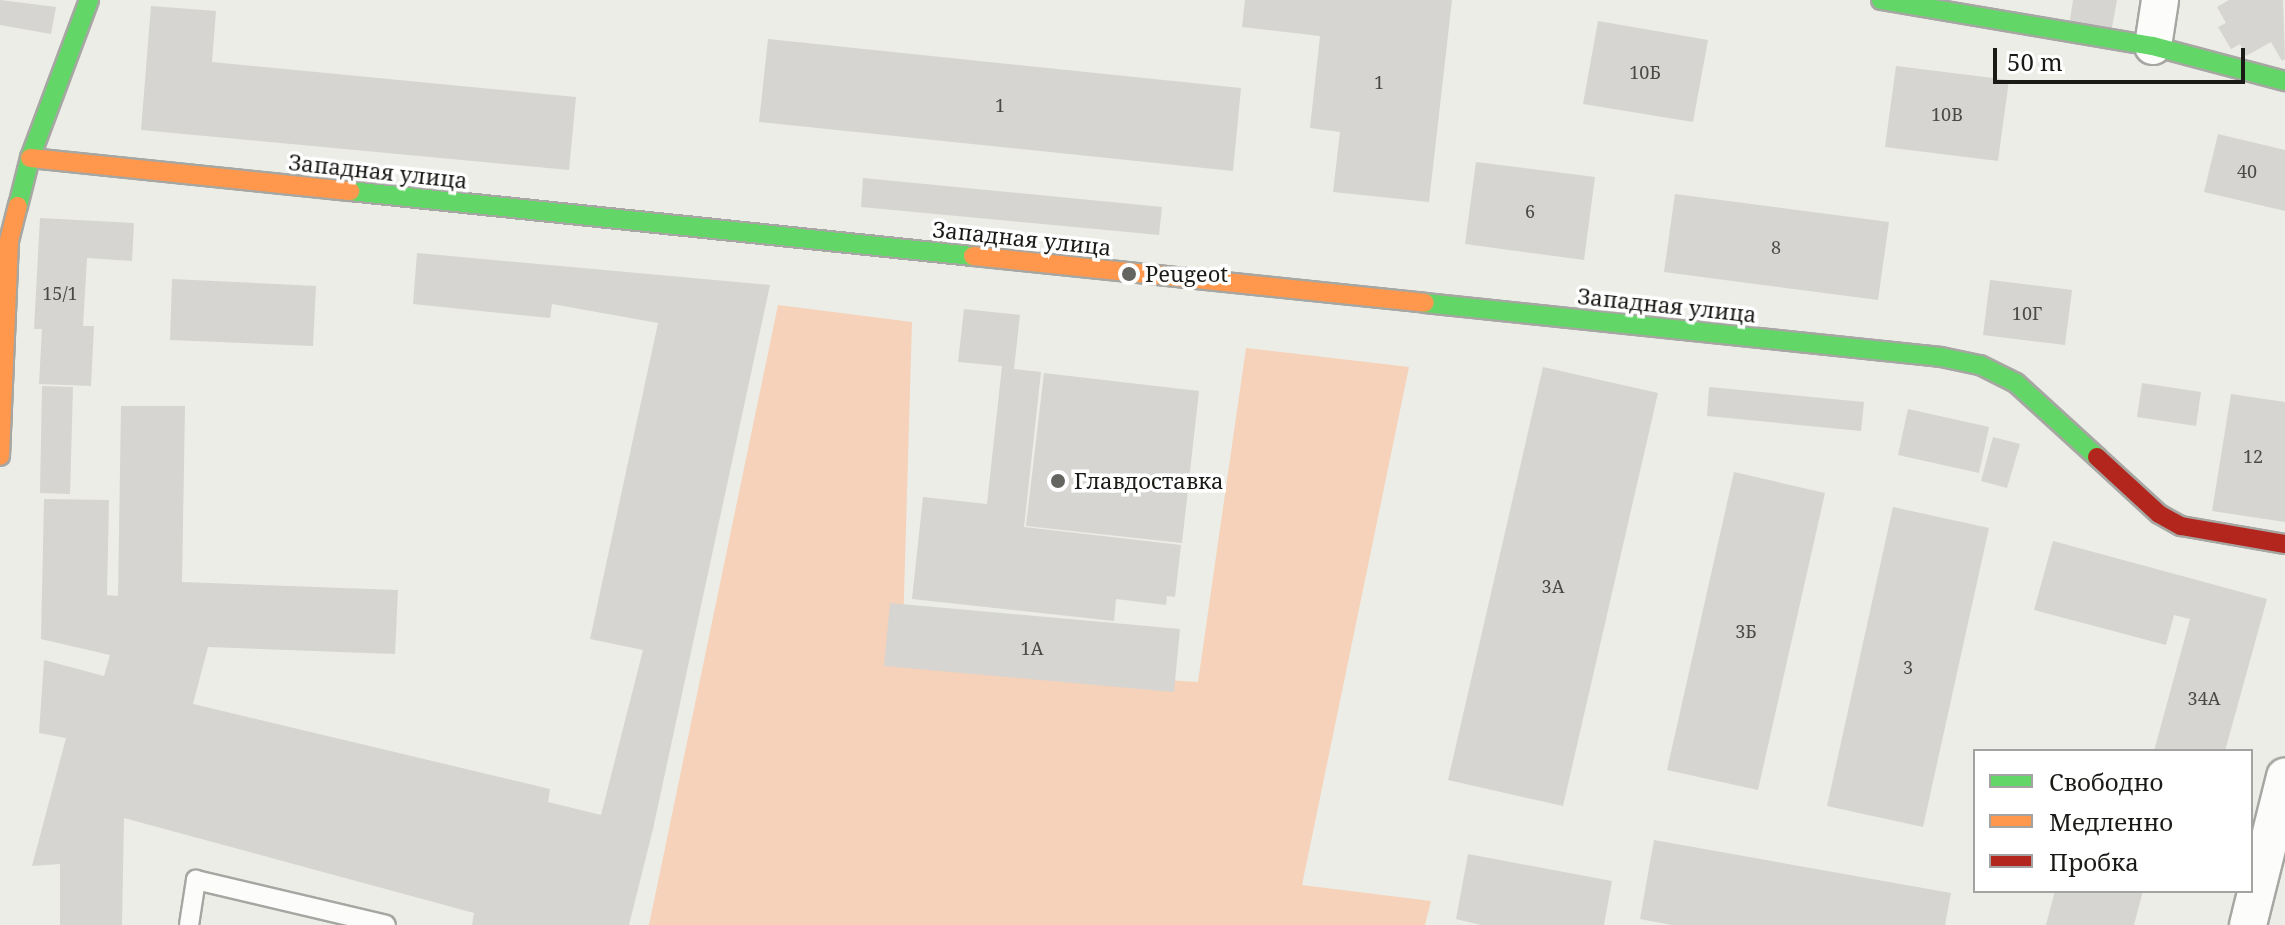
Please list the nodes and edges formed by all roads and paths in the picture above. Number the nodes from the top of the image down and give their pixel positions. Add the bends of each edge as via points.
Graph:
1 (89, 0) edge
2 (1881, 0) edge
3 (2160, 0) edge
4 (2153, 46) junction
5 (2285, 81) edge
6 (23, 158) junction
7 (0, 456) edge
8 (2285, 544) edge
9 (2285, 777) edge
10 (189, 925) edge
11 (386, 925) edge
12 (2248, 925) edge

1 - 6 street
2 - 4 street
3 - 4 street
4 - 5 street
6 - 7 street via 9,241
6 - 8 street, Западная улица via 1941,357 1980,365 2016,383 2159,514 2181,526
9 - 12 street
10 - 11 lane via 196,880

